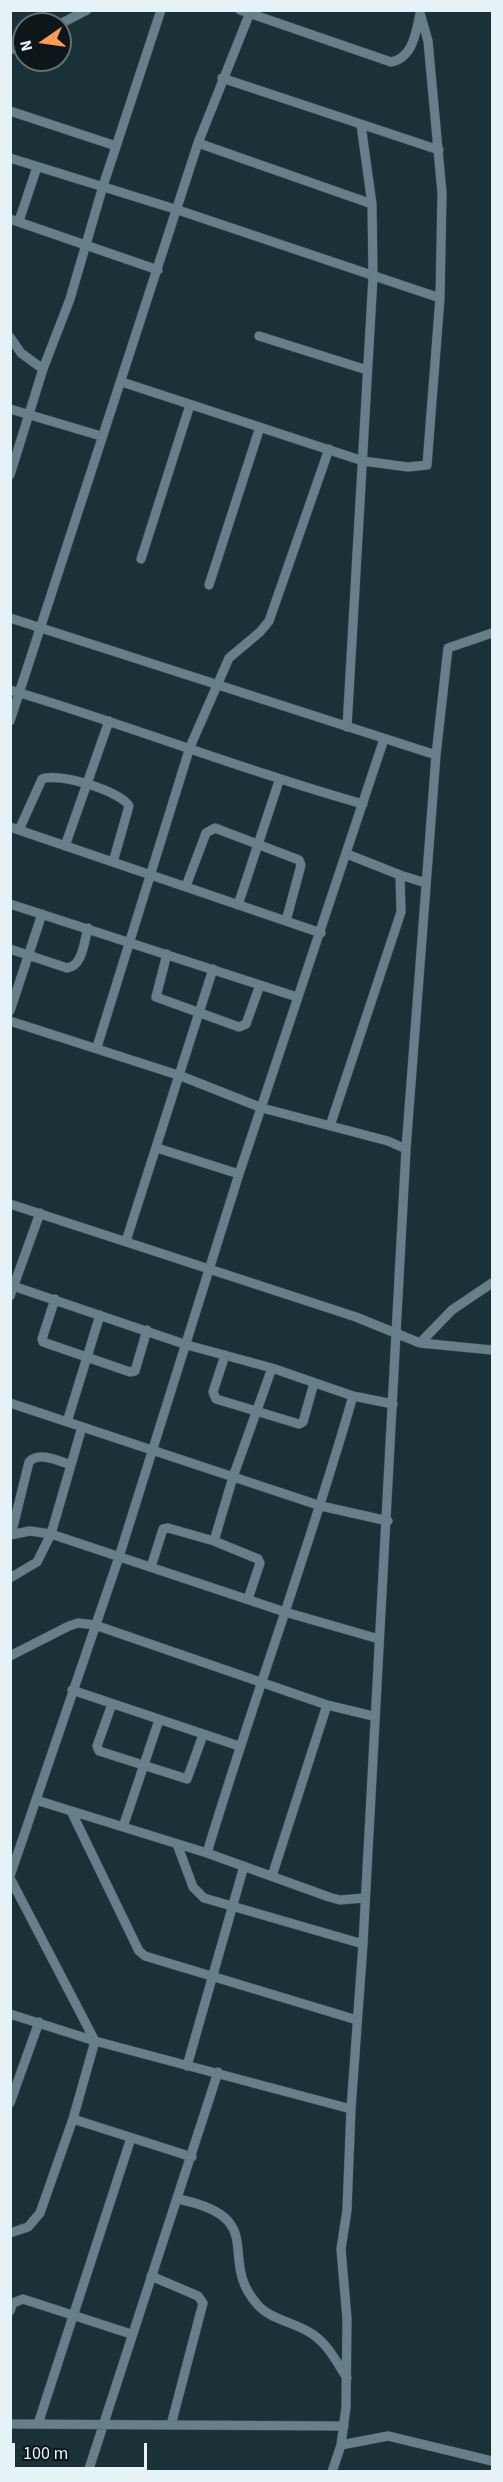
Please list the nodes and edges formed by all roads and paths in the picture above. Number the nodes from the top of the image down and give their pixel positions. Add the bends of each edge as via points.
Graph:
1 (87, 10) edge
2 (161, 10) edge
3 (240, 10) edge
4 (251, 12) edge
5 (421, 12) edge
6 (72, 18) edge
7 (222, 78) junction
8 (10, 111) edge
9 (361, 125) junction
10 (198, 143) junction
11 (116, 146) junction
12 (439, 150) junction
13 (10, 158) edge
14 (37, 167) junction
15 (103, 186) junction
16 (372, 204) junction
17 (178, 210) junction
18 (15, 220) edge
19 (86, 244) junction
20 (158, 270) junction
21 (373, 277) junction
22 (440, 298) junction
23 (259, 336) dead end
24 (10, 337) edge
25 (43, 369) junction
26 (367, 370) junction
27 (122, 382) junction
28 (190, 405) junction
29 (10, 409) edge
30 (30, 416) junction
31 (260, 427) junction
32 (101, 436) junction
33 (329, 450) junction
34 (363, 461) junction
35 (10, 475) edge
36 (141, 559) dead end
37 (209, 585) dead end
38 (10, 618) edge
39 (42, 628) junction
40 (492, 633) edge
41 (218, 685) junction
42 (15, 691) edge
43 (10, 721) edge
44 (109, 721) junction
45 (347, 727) junction
46 (384, 739) junction
47 (190, 747) junction
48 (436, 755) junction
49 (279, 781) junction
50 (85, 784) junction
51 (363, 804) junction
52 (15, 828) edge
53 (258, 844) junction
54 (65, 846) junction
55 (347, 854) junction
56 (112, 862) junction
57 (152, 875) junction
58 (400, 875) junction
59 (426, 883) junction
60 (186, 886) junction
61 (10, 904) edge
62 (238, 905) junction
63 (42, 914) junction
64 (286, 921) junction
65 (88, 928) junction
66 (321, 933) junction
67 (130, 941) junction
68 (10, 949) edge
69 (167, 954) junction
70 (29, 956) junction
71 (213, 969) junction
72 (260, 985) junction
73 (297, 997) junction
74 (10, 1011) edge
75 (200, 1011) junction
76 (10, 1021) edge
77 (97, 1047) junction
78 (181, 1076) junction
79 (262, 1108) junction
80 (330, 1126) junction
81 (157, 1148) junction
82 (406, 1149) junction
83 (238, 1174) junction
84 (10, 1204) edge
85 (40, 1213) junction
86 (126, 1241) junction
87 (210, 1269) junction
88 (492, 1283) edge
89 (12, 1285) edge
90 (10, 1296) edge
91 (55, 1299) junction
92 (100, 1315) junction
93 (147, 1330) junction
94 (397, 1333) junction
95 (420, 1343) junction
96 (187, 1345) junction
97 (492, 1350) edge
98 (225, 1354) junction
99 (88, 1357) junction
100 (272, 1368) junction
101 (314, 1383) junction
102 (353, 1396) junction
103 (10, 1403) edge
104 (393, 1404) junction
105 (256, 1412) junction
106 (67, 1422) junction
107 (82, 1427) junction
108 (153, 1449) junction
109 (71, 1465) junction
110 (234, 1477) junction
111 (321, 1506) junction
112 (388, 1521) junction
113 (51, 1534) junction
114 (11, 1535) edge
115 (214, 1541) junction
116 (119, 1557) junction
117 (151, 1567) junction
118 (11, 1578) edge
119 (248, 1599) junction
120 (285, 1612) junction
121 (95, 1625) junction
122 (380, 1639) junction
123 (10, 1656) edge
124 (261, 1681) junction
125 (72, 1690) junction
126 (112, 1704) junction
127 (327, 1705) junction
128 (374, 1716) junction
129 (159, 1720) junction
130 (203, 1735) junction
131 (239, 1746) junction
132 (144, 1766) junction
133 (36, 1800) junction
134 (71, 1811) junction
135 (123, 1827) junction
136 (177, 1844) junction
137 (207, 1853) junction
138 (244, 1866) junction
139 (272, 1876) junction
140 (10, 1877) edge
141 (364, 1898) junction
142 (231, 1906) junction
143 (363, 1944) junction
144 (213, 1974) junction
145 (10, 2014) edge
146 (357, 2020) junction
147 (39, 2022) junction
148 (95, 2041) junction
149 (187, 2066) junction
150 (218, 2072) junction
151 (10, 2103) edge
152 (351, 2109) junction
153 (73, 2119) junction
154 (130, 2138) junction
155 (192, 2157) junction
156 (178, 2199) junction
157 (10, 2233) edge
158 (151, 2276) junction
159 (12, 2305) edge
160 (73, 2316) junction
161 (131, 2334) junction
162 (347, 2378) junction
163 (10, 2424) edge
164 (38, 2424) junction
165 (104, 2424) junction
166 (171, 2425) junction
167 (344, 2426) junction
168 (341, 2445) junction
169 (492, 2462) edge
170 (88, 2472) edge
171 (332, 2472) edge

1 - 6 street
2 - 11 street
3 - 4 street
4 - 5 street via 391,62 404,56 412,46
4 - 7 street
5 - 12 street via 428,41
7 - 9 street
7 - 10 street
8 - 11 street
9 - 12 street
9 - 16 street
10 - 16 street
10 - 17 street
11 - 15 street
12 - 22 street
13 - 14 street
14 - 15 street
14 - 18 street
15 - 17 street
15 - 19 street
16 - 21 street
17 - 20 street
17 - 21 street
18 - 19 street
19 - 20 street
19 - 25 street
20 - 27 street
21 - 22 street
21 - 26 street
22 - 34 street via 427,465
23 - 26 street
24 - 25 street via 21,353
25 - 30 street
26 - 34 street
27 - 28 street
27 - 32 street
28 - 31 street
28 - 36 street
29 - 30 street
30 - 32 street
30 - 35 street
31 - 33 street
31 - 37 street
32 - 39 street
33 - 34 street
33 - 41 street via 269,621 229,658
34 - 45 street
38 - 39 street
39 - 41 street
39 - 42 street
40 - 48 street via 448,648
41 - 45 street
41 - 47 street
42 - 43 street
42 - 44 street
44 - 47 street
44 - 50 street
45 - 46 street
46 - 48 street
46 - 51 street
47 - 49 street
47 - 57 street
48 - 59 street
49 - 51 street
49 - 53 street
50 - 52 street via 49,776 42,779
50 - 54 street
50 - 56 street via 122,798 129,806
51 - 55 street
52 - 54 street
53 - 60 street via 215,828 210,830
53 - 62 street
53 - 64 street via 295,857 301,865
54 - 56 street
55 - 58 street
55 - 66 street
56 - 57 street
57 - 60 street
57 - 67 street
58 - 59 street
58 - 80 street via 401,912
59 - 82 street
60 - 62 street
61 - 63 street
62 - 64 street
63 - 65 street
63 - 70 street
64 - 66 street
65 - 67 street
65 - 70 street via 78,963 73,967
66 - 73 street
67 - 69 street
67 - 77 street
68 - 70 street
69 - 71 street
69 - 75 street via 156,997
70 - 74 street
71 - 72 street
71 - 75 street
72 - 73 street
72 - 75 street via 244,1026
73 - 79 street
75 - 78 street
76 - 77 street
77 - 78 street
78 - 79 street
78 - 81 street
79 - 80 street
79 - 83 street
80 - 82 street
81 - 83 street
81 - 86 street
82 - 94 street
83 - 87 street
84 - 85 street
85 - 86 street
85 - 89 street
86 - 87 street
87 - 94 street
87 - 96 street
88 - 95 street via 452,1310
89 - 90 street
89 - 91 street
91 - 92 street
91 - 99 street via 42,1341
92 - 93 street
92 - 99 street
93 - 96 street
93 - 99 street via 132,1372
94 - 95 street
94 - 104 street
95 - 97 street
96 - 98 street
96 - 108 street
98 - 100 street
98 - 105 street via 216,1400
99 - 106 street
100 - 101 street
100 - 105 street
101 - 102 street
101 - 105 street via 303,1422 296,1425
102 - 104 street
102 - 111 street
103 - 106 street
104 - 112 street
105 - 110 street
106 - 107 street
107 - 108 street
107 - 109 street
108 - 110 street
108 - 116 street
109 - 113 street
109 - 114 street via 39,1456 29,1462
110 - 111 street
110 - 115 street
111 - 112 street
111 - 120 street
112 - 122 street
113 - 114 street via 30,1531
113 - 116 street
113 - 118 street via 37,1562
115 - 117 street via 168,1528
115 - 119 street via 258,1559
116 - 117 street
116 - 121 street
117 - 119 street
119 - 120 street
120 - 122 street
120 - 124 street
121 - 123 street via 69,1626
121 - 124 street
121 - 125 street
122 - 128 street
124 - 127 street
124 - 131 street
125 - 126 street
125 - 133 street
126 - 129 street
126 - 132 street via 97,1748
127 - 128 street
127 - 139 street
128 - 141 street
129 - 130 street
129 - 132 street
130 - 131 street
130 - 132 street via 188,1779
131 - 137 street
132 - 135 street
133 - 134 street
133 - 140 street
134 - 135 street
134 - 144 street via 139,1951
135 - 136 street
136 - 137 street
136 - 142 street via 197,1893
137 - 138 street
138 - 139 street
138 - 142 street
139 - 141 street via 329,1897
140 - 148 street
141 - 143 street
142 - 143 street
142 - 144 street
143 - 146 street
144 - 146 street
144 - 149 street
145 - 147 street
146 - 152 street
147 - 148 street
147 - 151 street
148 - 149 street
148 - 153 street
149 - 150 street
150 - 152 street
150 - 155 street
152 - 162 street via 349,2184 341,2249
153 - 154 street
153 - 157 street via 40,2213 28,2227
154 - 155 street
154 - 160 street
155 - 156 street
156 - 158 street
156 - 162 street via 206,2205 225,2219 238,2239 241,2277 258,2306 321,2340
158 - 161 street
158 - 166 street via 198,2296 203,2303
159 - 160 street via 23,2299
160 - 161 street
160 - 164 street
161 - 165 street
162 - 167 street
163 - 164 street
164 - 165 street
165 - 166 street
165 - 170 street
166 - 167 street
167 - 168 street
168 - 169 street via 388,2436
168 - 171 street

